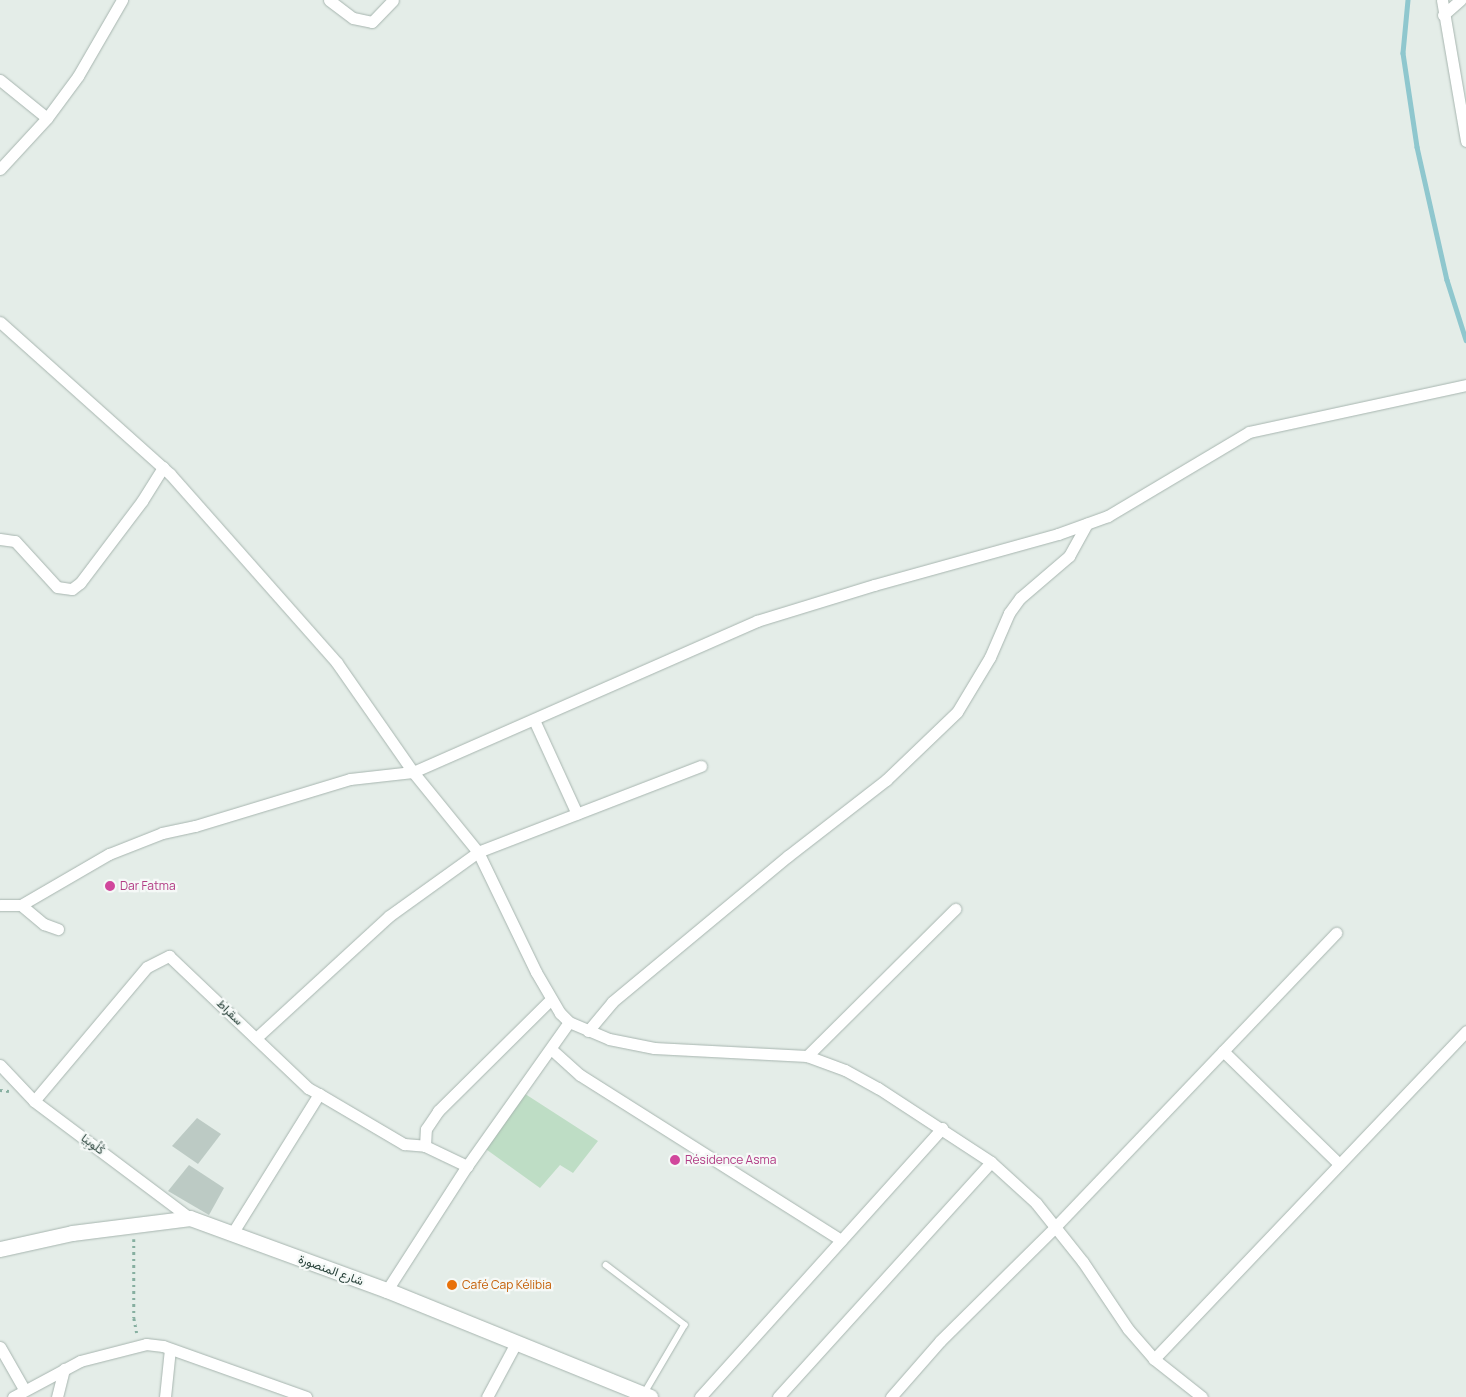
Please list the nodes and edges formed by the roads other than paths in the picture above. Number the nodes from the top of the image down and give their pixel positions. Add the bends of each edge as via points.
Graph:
1 (122, 0) edge
2 (329, 0) edge
3 (393, 0) edge
4 (1442, 0) edge
5 (1460, 0) edge
6 (1443, 15) junction
7 (0, 80) edge
8 (47, 118) junction
9 (1466, 142) edge
10 (0, 169) edge
11 (0, 322) edge
12 (1466, 385) edge
13 (163, 467) junction
14 (1087, 524) junction
15 (1, 536) edge
16 (534, 720) junction
17 (701, 766) dead end
18 (413, 772) junction
19 (577, 814) junction
20 (478, 852) junction
21 (0, 905) edge
22 (21, 905) junction
23 (955, 909) dead end
24 (58, 930) dead end
25 (1336, 933) dead end
26 (551, 999) junction
27 (569, 1022) junction
28 (588, 1031) junction
29 (1466, 1031) edge
30 (256, 1038) junction
31 (551, 1049) junction
32 (1224, 1051) junction
33 (807, 1056) junction
34 (0, 1065) edge
35 (319, 1094) junction
36 (34, 1101) junction
37 (942, 1128) junction
38 (425, 1146) junction
39 (991, 1162) junction
40 (1339, 1164) junction
41 (467, 1166) junction
42 (190, 1218) junction
43 (1055, 1227) junction
44 (233, 1232) junction
45 (841, 1240) junction
46 (0, 1249) edge
47 (606, 1265) dead end
48 (387, 1290) junction
49 (516, 1343) junction
50 (0, 1347) edge
51 (170, 1349) junction
52 (1154, 1358) junction
53 (64, 1369) junction
54 (24, 1390) junction
55 (647, 1396) edge
56 (13, 1397) edge
57 (57, 1397) edge
58 (164, 1397) edge
59 (306, 1397) edge
60 (487, 1397) edge
61 (700, 1397) edge
62 (778, 1397) edge
63 (891, 1397) edge
64 (1202, 1397) edge

1 - 8 street via 78,76
2 - 3 street via 353,18 372,22
4 - 6 street
5 - 6 street
6 - 9 street
7 - 8 street
8 - 10 street
11 - 13 street
12 - 14 street via 1249,432 1108,516
13 - 15 street via 142,501 80,583 72,589 57,587 15,541
13 - 18 street via 337,663
14 - 16 street via 757,621
14 - 28 street via 1069,556 1020,598 1009,613 990,657 957,712 886,780 788,856 612,1002
16 - 18 street
16 - 19 street
17 - 19 street
18 - 20 street
18 - 22 street via 350,779 162,833 109,854
19 - 20 street
20 - 26 street
20 - 30 street via 389,916
21 - 22 street
22 - 24 street via 44,924
23 - 33 street
25 - 32 street
26 - 27 street
26 - 38 street via 438,1111 426,1129
27 - 28 street
27 - 31 street
28 - 33 street via 654,1048
29 - 40 street
30 - 35 street, سقراط via 308,1088
30 - 36 street, سقراط via 169,956 147,968
31 - 41 street
31 - 45 street via 580,1075
32 - 40 street
32 - 43 street
33 - 37 street via 845,1070
34 - 36 street, كْلُوبِيَا
35 - 38 street, سقراط via 404,1144
35 - 44 street
36 - 42 street, كْلُوبِيَا
37 - 39 street
37 - 45 street
38 - 41 street, سقراط
39 - 43 street via 1036,1203
39 - 62 street
40 - 52 street
41 - 48 street
42 - 44 street, شارع المنصورة
42 - 46 street, شارع المنصورة via 72,1233
43 - 52 street via 1128,1329
43 - 63 street via 940,1341
44 - 48 street, شارع المنصورة
45 - 61 street
47 - 55 lane via 685,1325
48 - 49 street, شارع المنصورة
49 - 55 street, شارع المنصورة
49 - 60 street
50 - 54 street
51 - 53 street via 139,1344 103,1353
51 - 58 street
51 - 59 street
52 - 64 street
53 - 54 street
53 - 57 street
54 - 56 street

